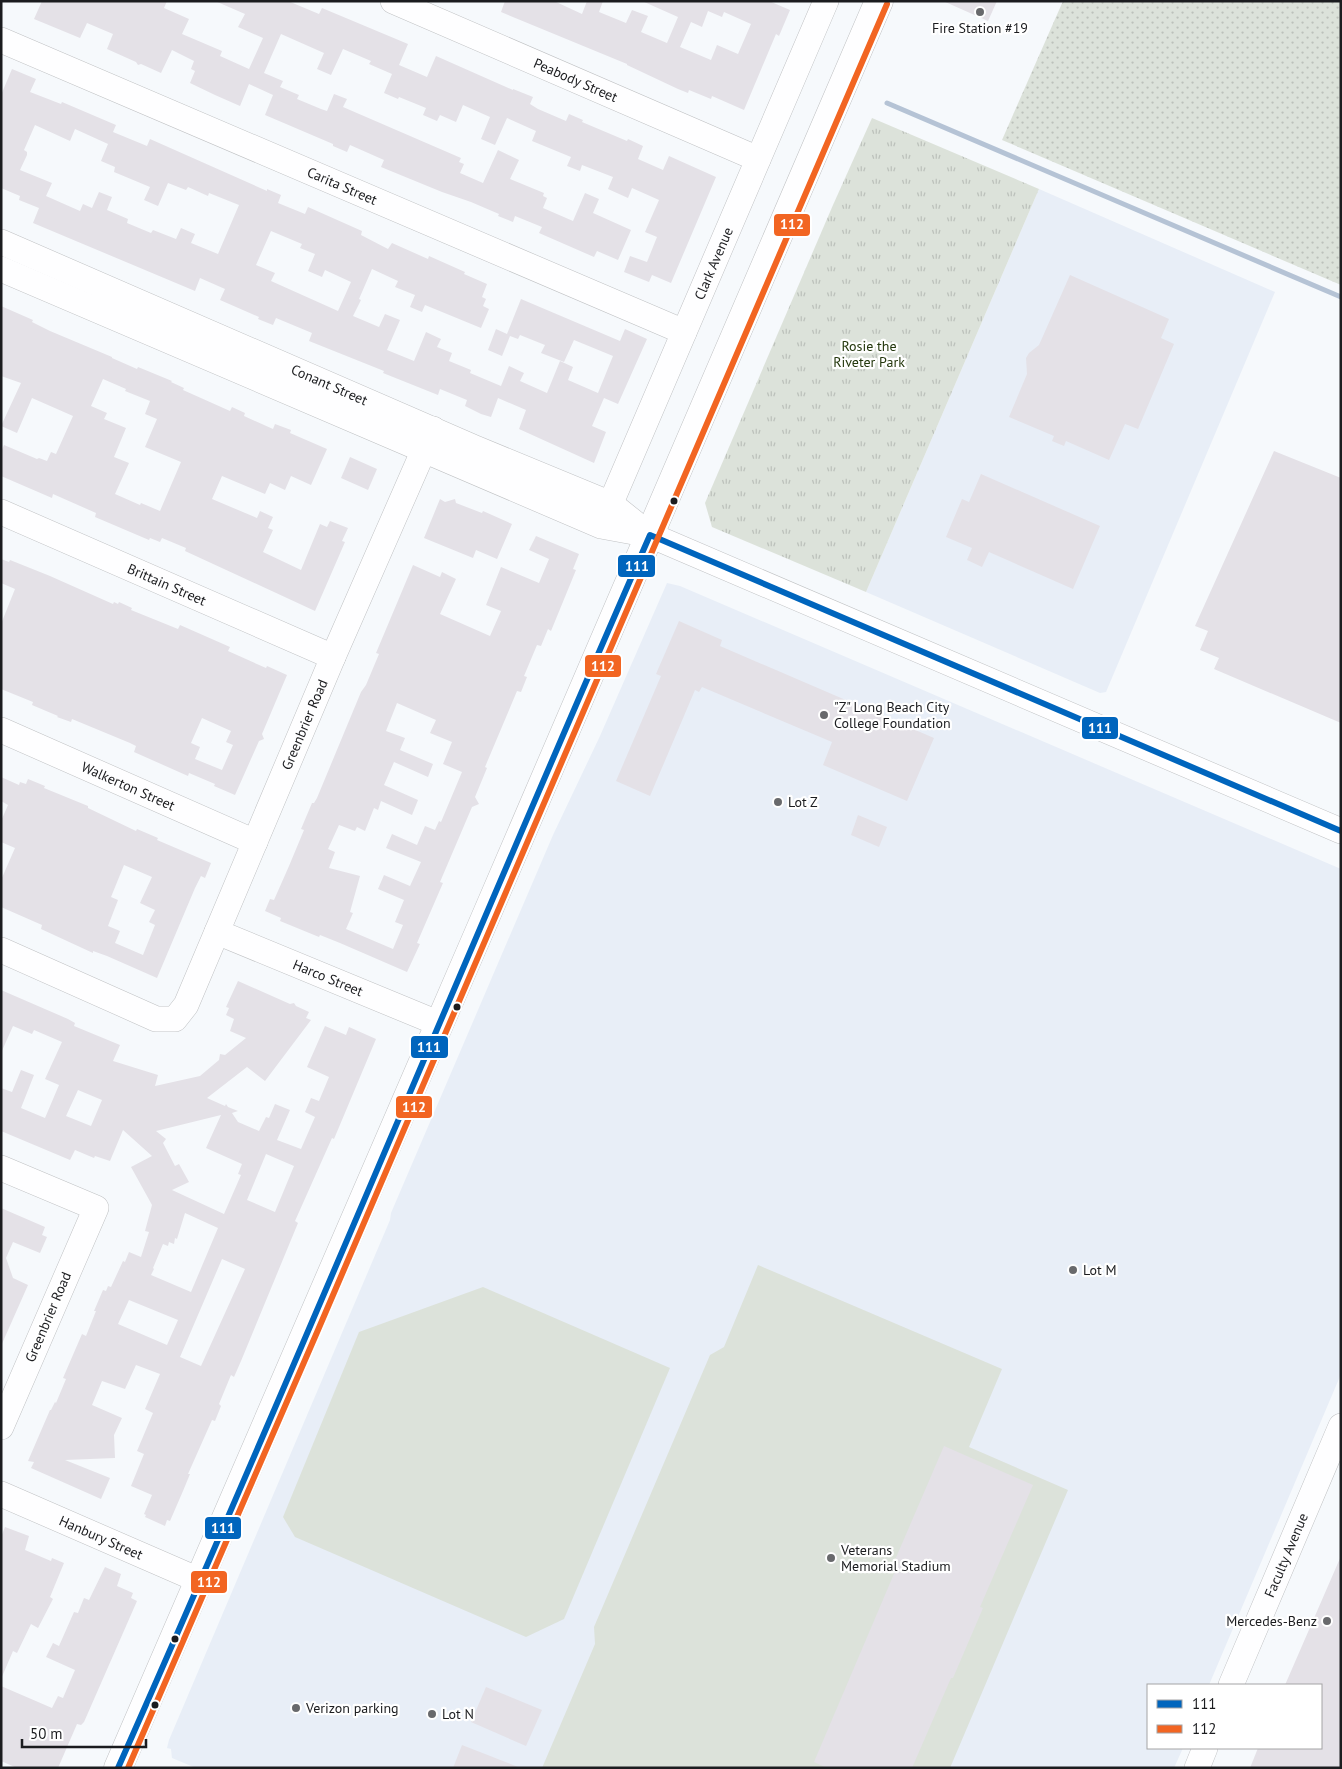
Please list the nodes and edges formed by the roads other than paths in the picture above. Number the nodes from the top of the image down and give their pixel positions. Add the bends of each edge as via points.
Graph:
1 (393, 1) edge
2 (826, 1) edge
3 (879, 1) edge
4 (1, 40) edge
5 (758, 159) junction
6 (1, 242) edge
7 (1, 269) edge
8 (684, 332) junction
9 (428, 440) junction
10 (1, 512) edge
11 (606, 515) junction
12 (650, 535) junction
13 (333, 657) junction
14 (1, 730) edge
15 (1341, 831) edge
16 (255, 842) junction
17 (217, 932) junction
18 (1, 950) edge
19 (440, 1024) junction
20 (1, 1168) edge
21 (8, 1391) edge
22 (1341, 1426) edge
23 (1, 1427) edge
24 (1, 1494) edge
25 (201, 1581) junction
26 (1231, 1684) edge
27 (1205, 1749) edge
28 (120, 1767) edge
29 (1196, 1768) edge

1 - 5 street, Peabody Street
2 - 5 street, Clark Avenue
3 - 12 main road
4 - 8 street, Carita Street
5 - 8 street, Clark Avenue
6 - 9 street, Conant Street
7 - 9 street, Conant Street
8 - 11 street, Clark Avenue
9 - 11 street, Conant Street
9 - 13 street, Greenbrier Road
10 - 13 street, Brittain Street
11 - 12 street, Conant Street
12 - 15 street, Conant Street
12 - 19 main road
13 - 16 street, Greenbrier Road
14 - 16 street, Walkerton Street
16 - 17 street, Greenbrier Road
17 - 18 street, Greenbrier Road via 186,1004 175,1019 156,1019
17 - 19 street, Harco Street
19 - 25 main road
20 - 21 street, Greenbrier Road via 96,1208
21 - 23 street, Greenbrier Road
22 - 26 street, Faculty Avenue
24 - 25 street, Hanbury Street
25 - 28 main road
27 - 29 street

